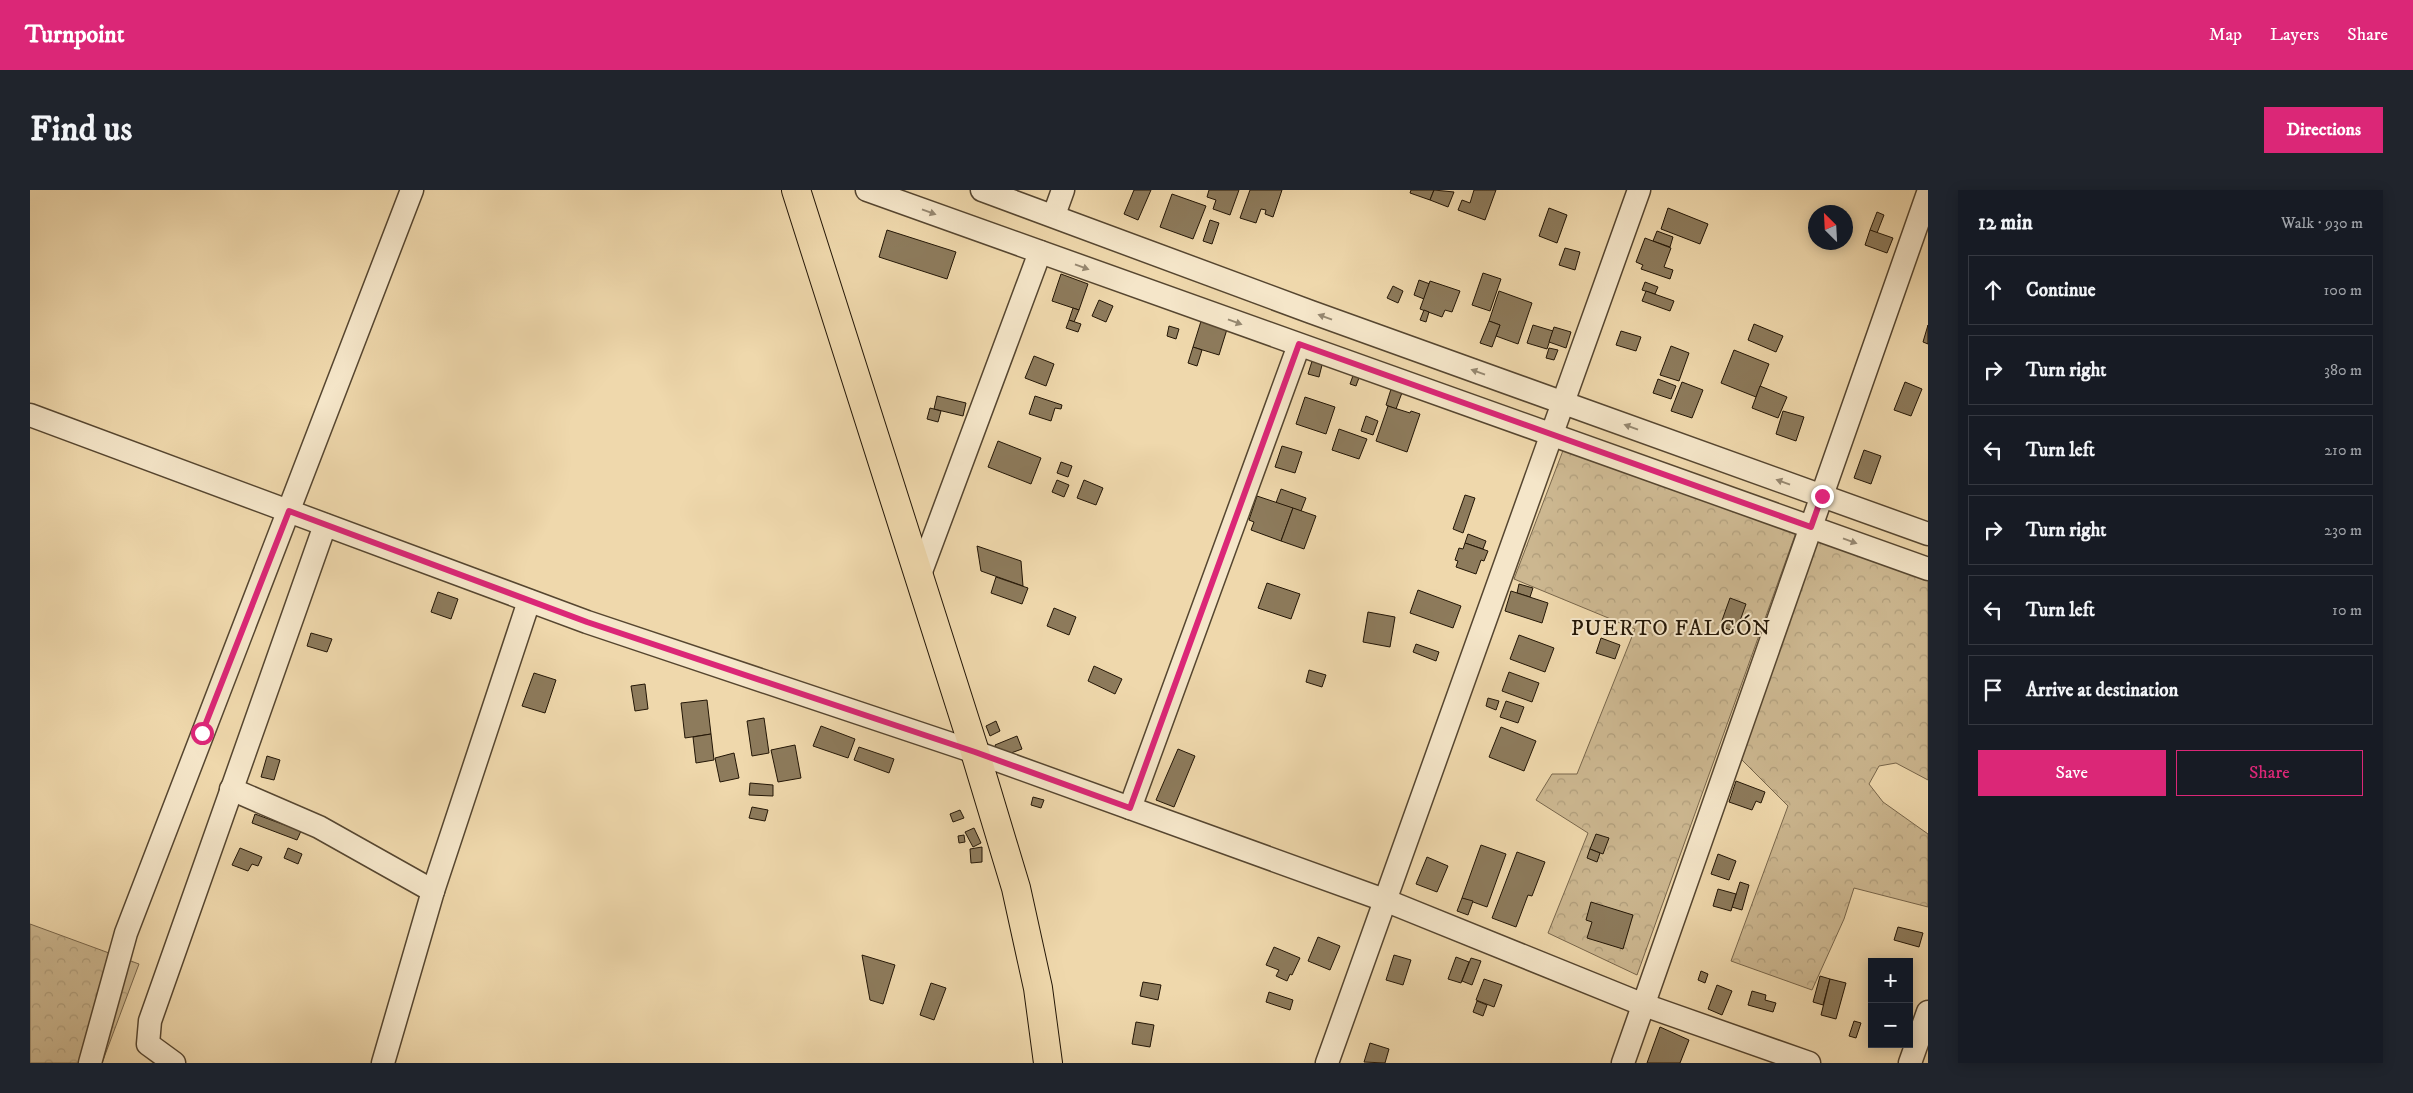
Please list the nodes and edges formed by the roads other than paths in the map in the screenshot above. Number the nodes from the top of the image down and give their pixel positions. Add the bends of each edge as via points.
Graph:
1 (412, 190) edge
2 (796, 190) edge
3 (867, 190) edge
4 (982, 190) edge
5 (1062, 190) edge
6 (1639, 190) edge
7 (1928, 193) edge
8 (1054, 215) junction
9 (1040, 252) junction
10 (1299, 344) junction
11 (1565, 403) junction
12 (30, 415) edge
13 (1553, 435) junction
14 (1822, 496) junction
15 (289, 511) junction
16 (325, 525) junction
17 (1811, 527) junction
18 (1928, 534) edge
19 (1928, 569) edge
20 (919, 577) junction
21 (529, 601) junction
22 (975, 752) junction
23 (231, 789) junction
24 (1130, 808) junction
25 (433, 891) junction
26 (1387, 900) junction
27 (1644, 1005) junction
28 (1928, 1012) edge
29 (90, 1063) edge
30 (174, 1063) edge
31 (383, 1063) edge
32 (1048, 1063) edge
33 (1327, 1063) edge
34 (1623, 1063) edge
35 (1810, 1063) edge
36 (1910, 1063) edge

1 - 15 street
2 - 20 highway
3 -> 9 street
4 - 8 street
5 - 8 street
6 - 11 street
7 - 14 street
11 -> 8 street
9 -> 10 street
9 - 20 street
10 - 13 street
10 - 24 street
11 - 13 street
14 -> 11 street
12 - 15 street
13 - 17 street
13 - 26 street
14 - 17 street
14 - 18 street
15 - 16 street
15 - 29 street via 126,933
16 - 21 street
16 - 23 street
17 -> 19 street
17 - 27 street
20 - 22 highway
21 - 22 street
21 - 25 street
22 - 24 street
22 - 32 highway via 1018,898 1038,988
23 - 25 street via 319,828
23 - 30 street via 150,1021 148,1044
24 - 26 street
25 - 31 street
26 - 27 street
26 - 33 street
27 - 34 street
27 - 35 street
28 - 36 street

